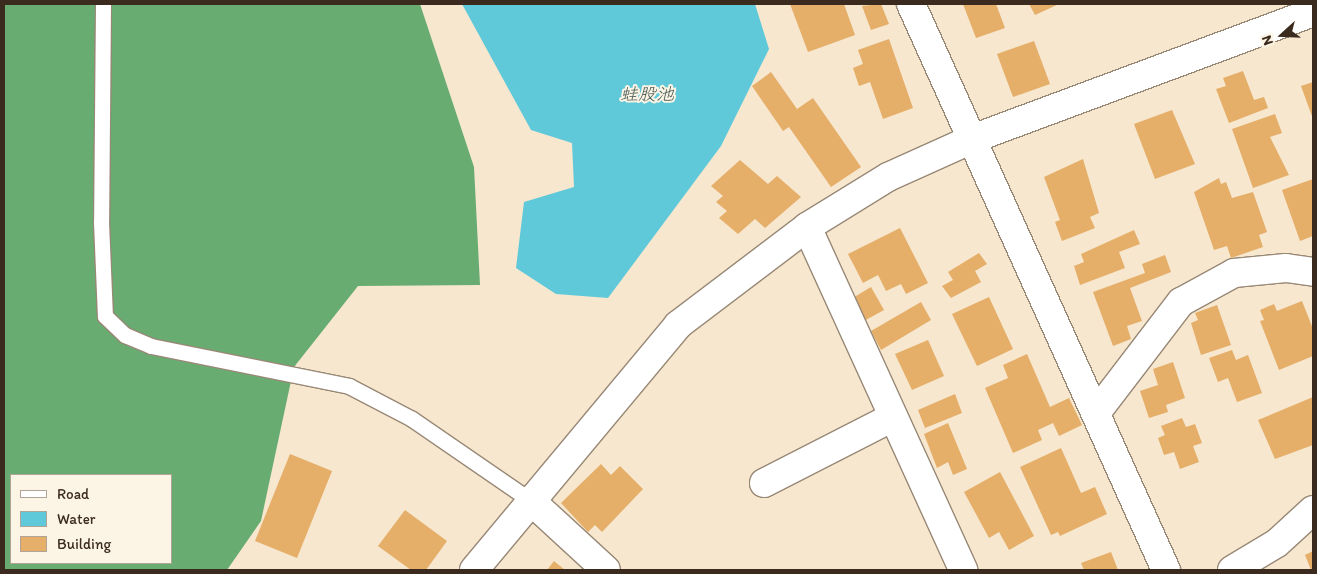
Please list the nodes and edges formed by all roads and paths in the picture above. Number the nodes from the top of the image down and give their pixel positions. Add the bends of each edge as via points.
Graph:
1 (103, 4) edge
2 (911, 4) edge
3 (1313, 12) edge
4 (972, 139) junction
5 (808, 227) junction
6 (1313, 272) edge
7 (1096, 413) junction
8 (892, 417) junction
9 (764, 483) dead end
10 (530, 500) junction
11 (1313, 510) edge
12 (474, 570) edge
13 (606, 570) edge
14 (963, 570) edge
15 (1166, 570) edge
16 (1232, 570) edge

1 - 10 lane via 101,222 105,316 125,335 151,346 349,386 412,419
2 - 4 street
3 - 4 street
4 - 5 street via 888,177
4 - 7 street
5 - 8 street
5 - 10 street via 678,325
6 - 7 street via 1286,268 1234,273 1181,302
7 - 15 street
8 - 9 street
8 - 14 street
10 - 12 street
10 - 13 street
11 - 16 street via 1277,544

